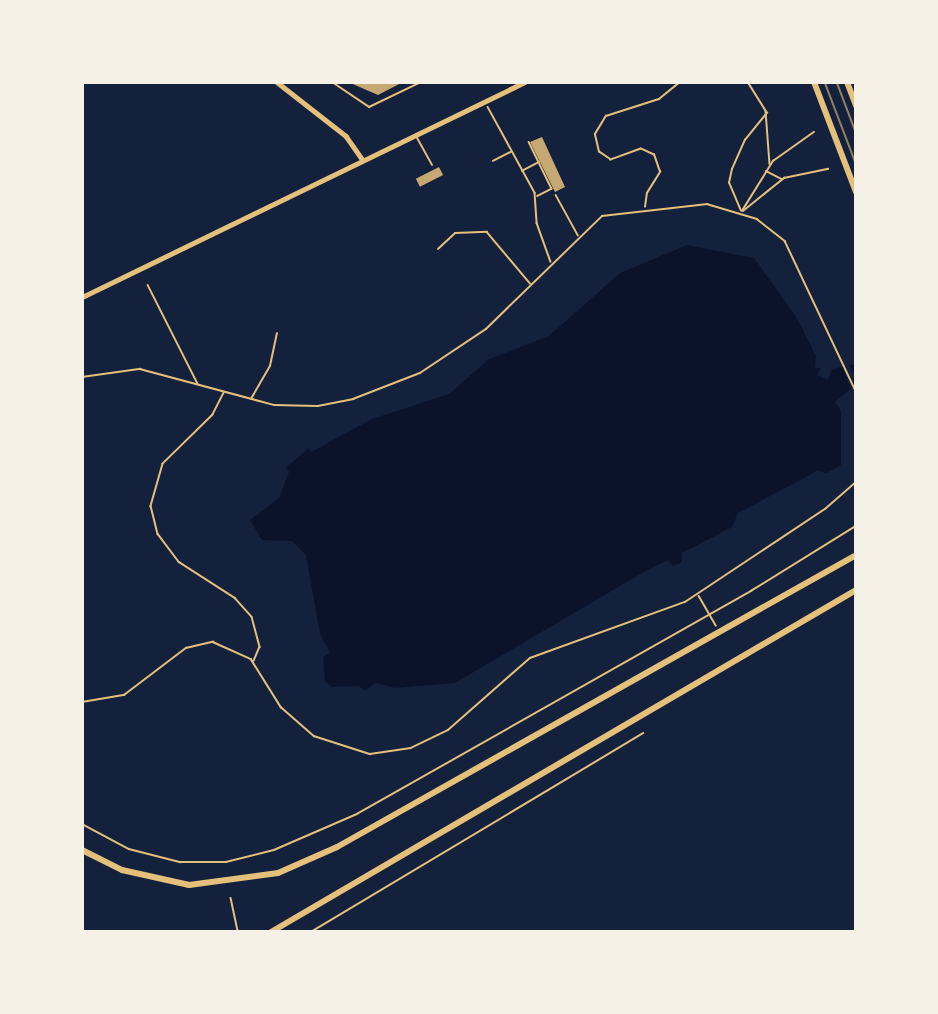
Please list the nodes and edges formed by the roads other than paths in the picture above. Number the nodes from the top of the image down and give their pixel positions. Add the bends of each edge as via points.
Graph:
1 (277, 82) edge
2 (332, 82) edge
3 (421, 82) edge
4 (525, 82) edge
5 (814, 82) edge
6 (847, 82) edge
7 (855, 105) edge
8 (415, 135) junction
9 (363, 160) junction
10 (432, 165) dead end
11 (855, 192) edge
12 (82, 297) edge
13 (855, 555) edge
14 (855, 590) edge
15 (82, 849) edge
16 (271, 932) edge

1 - 9 street via 346,136
2 - 3 lane via 369,107
4 - 8 street
5 - 11 main road
6 - 7 main road
8 - 9 street
8 - 10 lane
9 - 12 street
13 - 15 main road via 337,847 278,873 213,886 171,883 122,870
14 - 16 main road

